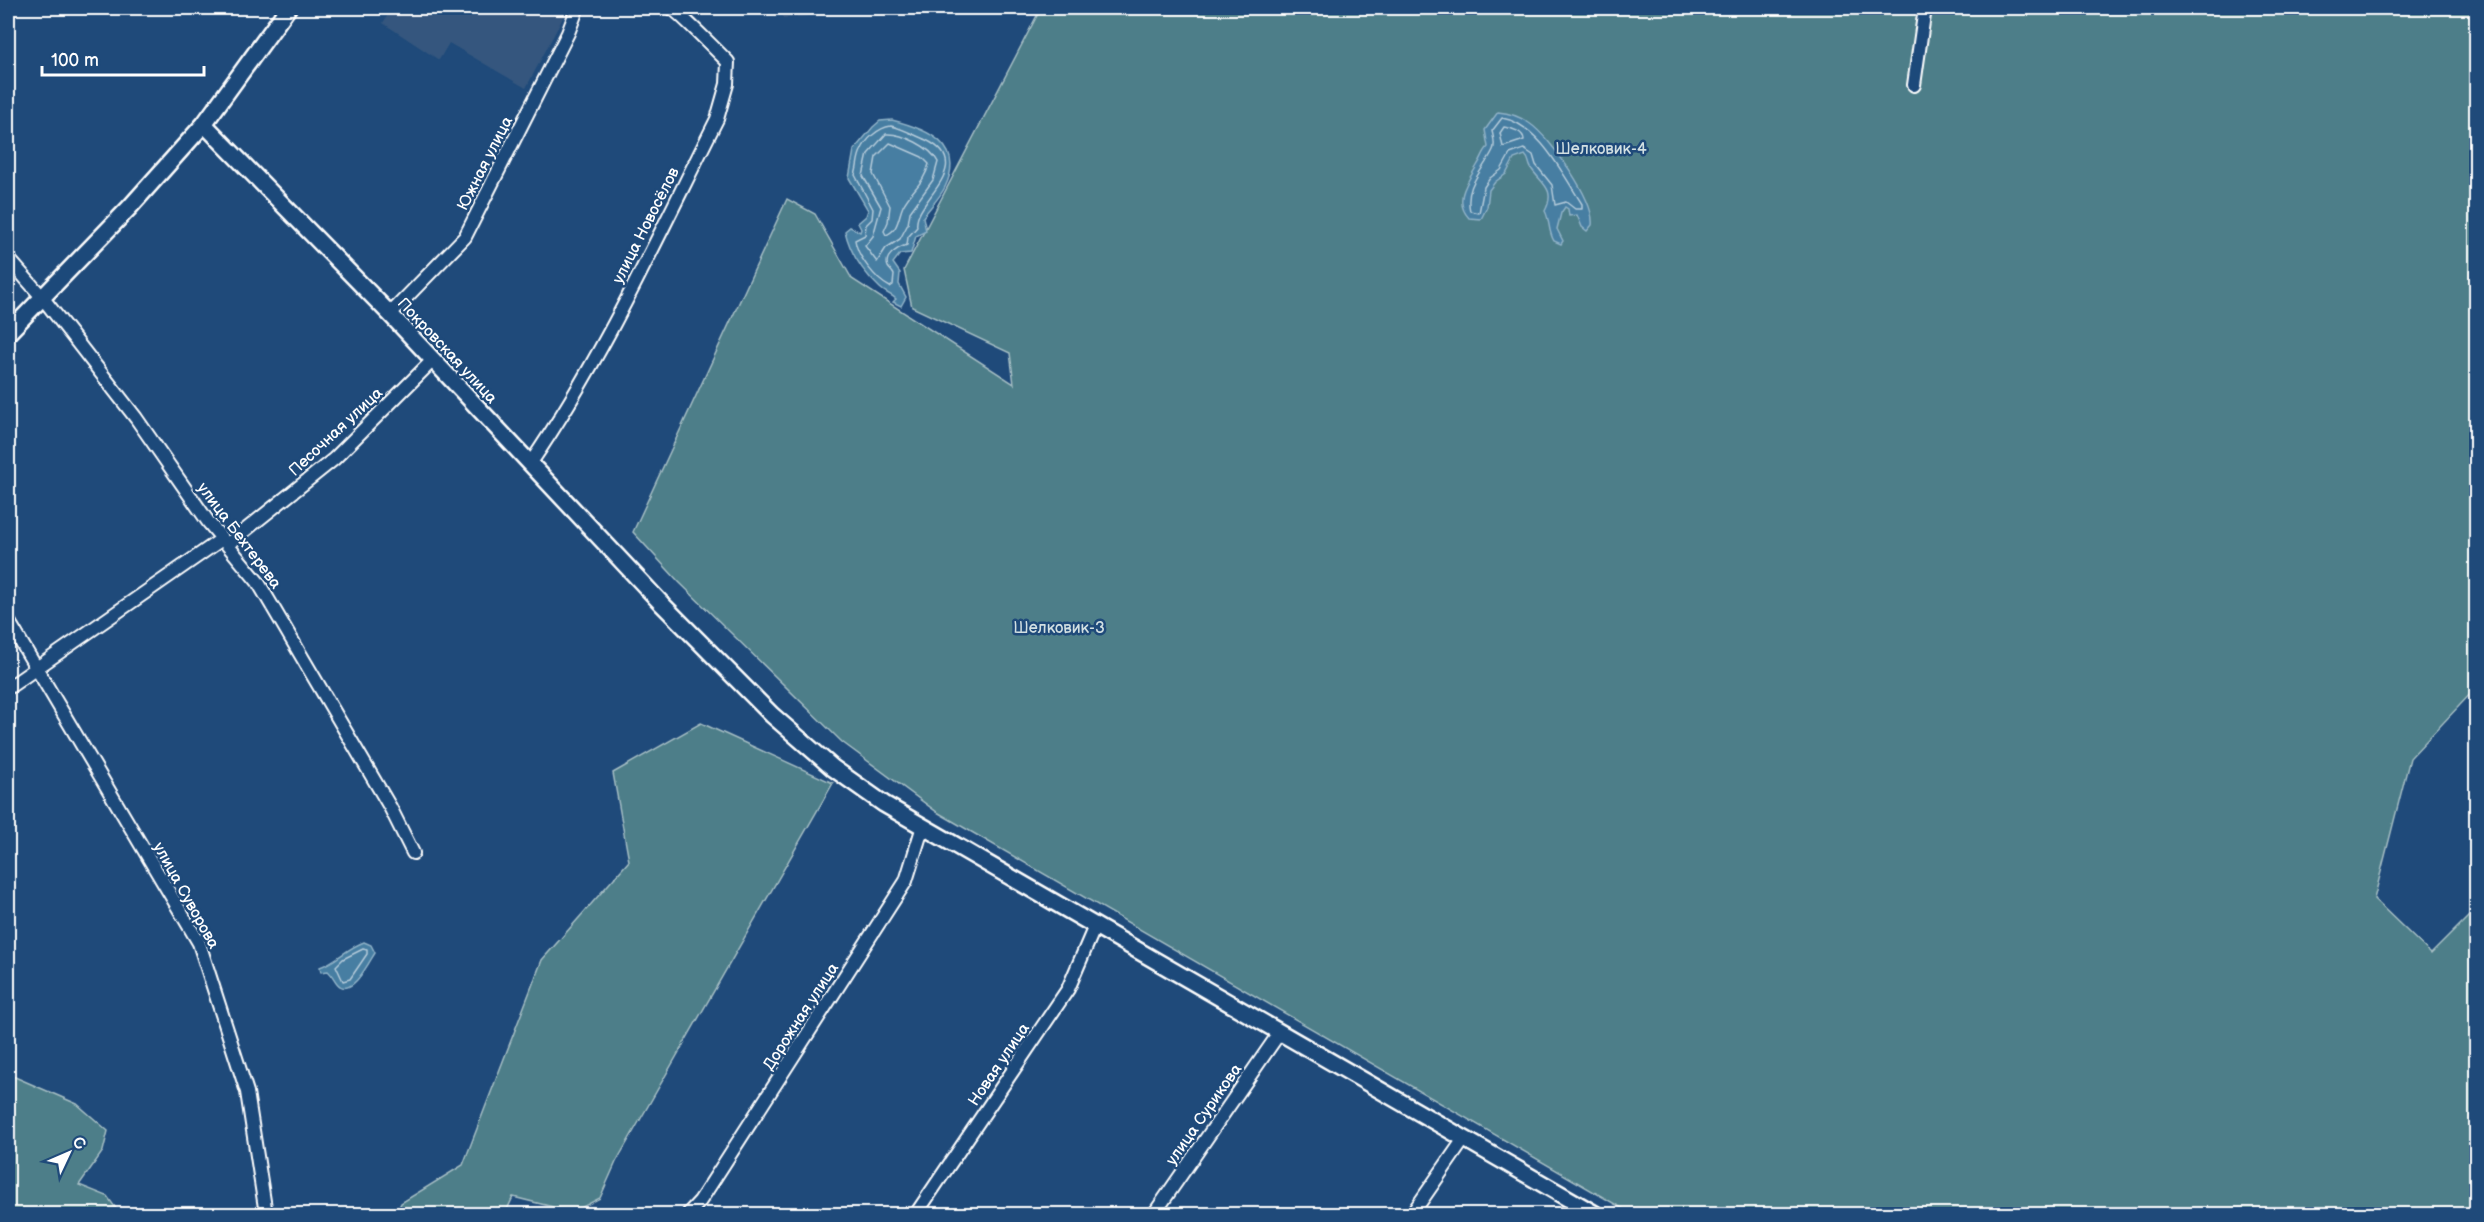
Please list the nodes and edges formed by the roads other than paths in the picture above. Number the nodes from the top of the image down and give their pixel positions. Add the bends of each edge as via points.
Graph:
1 (288, 8) edge
2 (670, 8) edge
3 (1925, 8) edge
4 (577, 9) edge
5 (1914, 85) dead end
6 (204, 124) junction
7 (8, 258) edge
8 (42, 297) junction
9 (390, 314) junction
10 (8, 333) edge
11 (433, 360) junction
12 (530, 464) junction
13 (225, 542) junction
14 (8, 620) edge
15 (35, 667) junction
16 (8, 688) edge
17 (923, 826) junction
18 (413, 853) dead end
19 (1095, 926) junction
20 (1280, 1032) junction
21 (1464, 1139) junction
22 (266, 1215) edge
23 (688, 1215) edge
24 (916, 1215) edge
25 (1154, 1215) edge
26 (1412, 1215) edge
27 (1595, 1215) edge

1 - 6 street
2 - 12 street, улица Новосёлов via 676,9 728,62 719,111 605,341
3 - 5 street
4 - 9 street, Южная улица via 465,237
6 - 8 street
6 - 9 street, Покровская улица
7 - 8 street, улица Бехтерева
8 - 10 street
8 - 13 street, улица Бехтерева
9 - 11 street, Покровская улица
11 - 12 street, Покровская улица
11 - 13 street, Песочная улица via 334,459
12 - 17 street, Покровская улица via 772,715 833,768
13 - 15 street, Песочная улица
13 - 18 street, улица Бехтерева via 258,582
14 - 15 street, улица Суворова
15 - 16 street, Песочная улица
15 - 22 street, улица Суворова via 199,943 247,1092
17 - 19 street, Покровская улица
17 - 23 street, Дорожная улица via 906,881
19 - 20 street, Покровская улица
19 - 24 street, Новая улица via 1068,989
20 - 21 street, Покровская улица
20 - 25 street, улица Сурикова
21 - 26 street
21 - 27 street, Покровская улица

